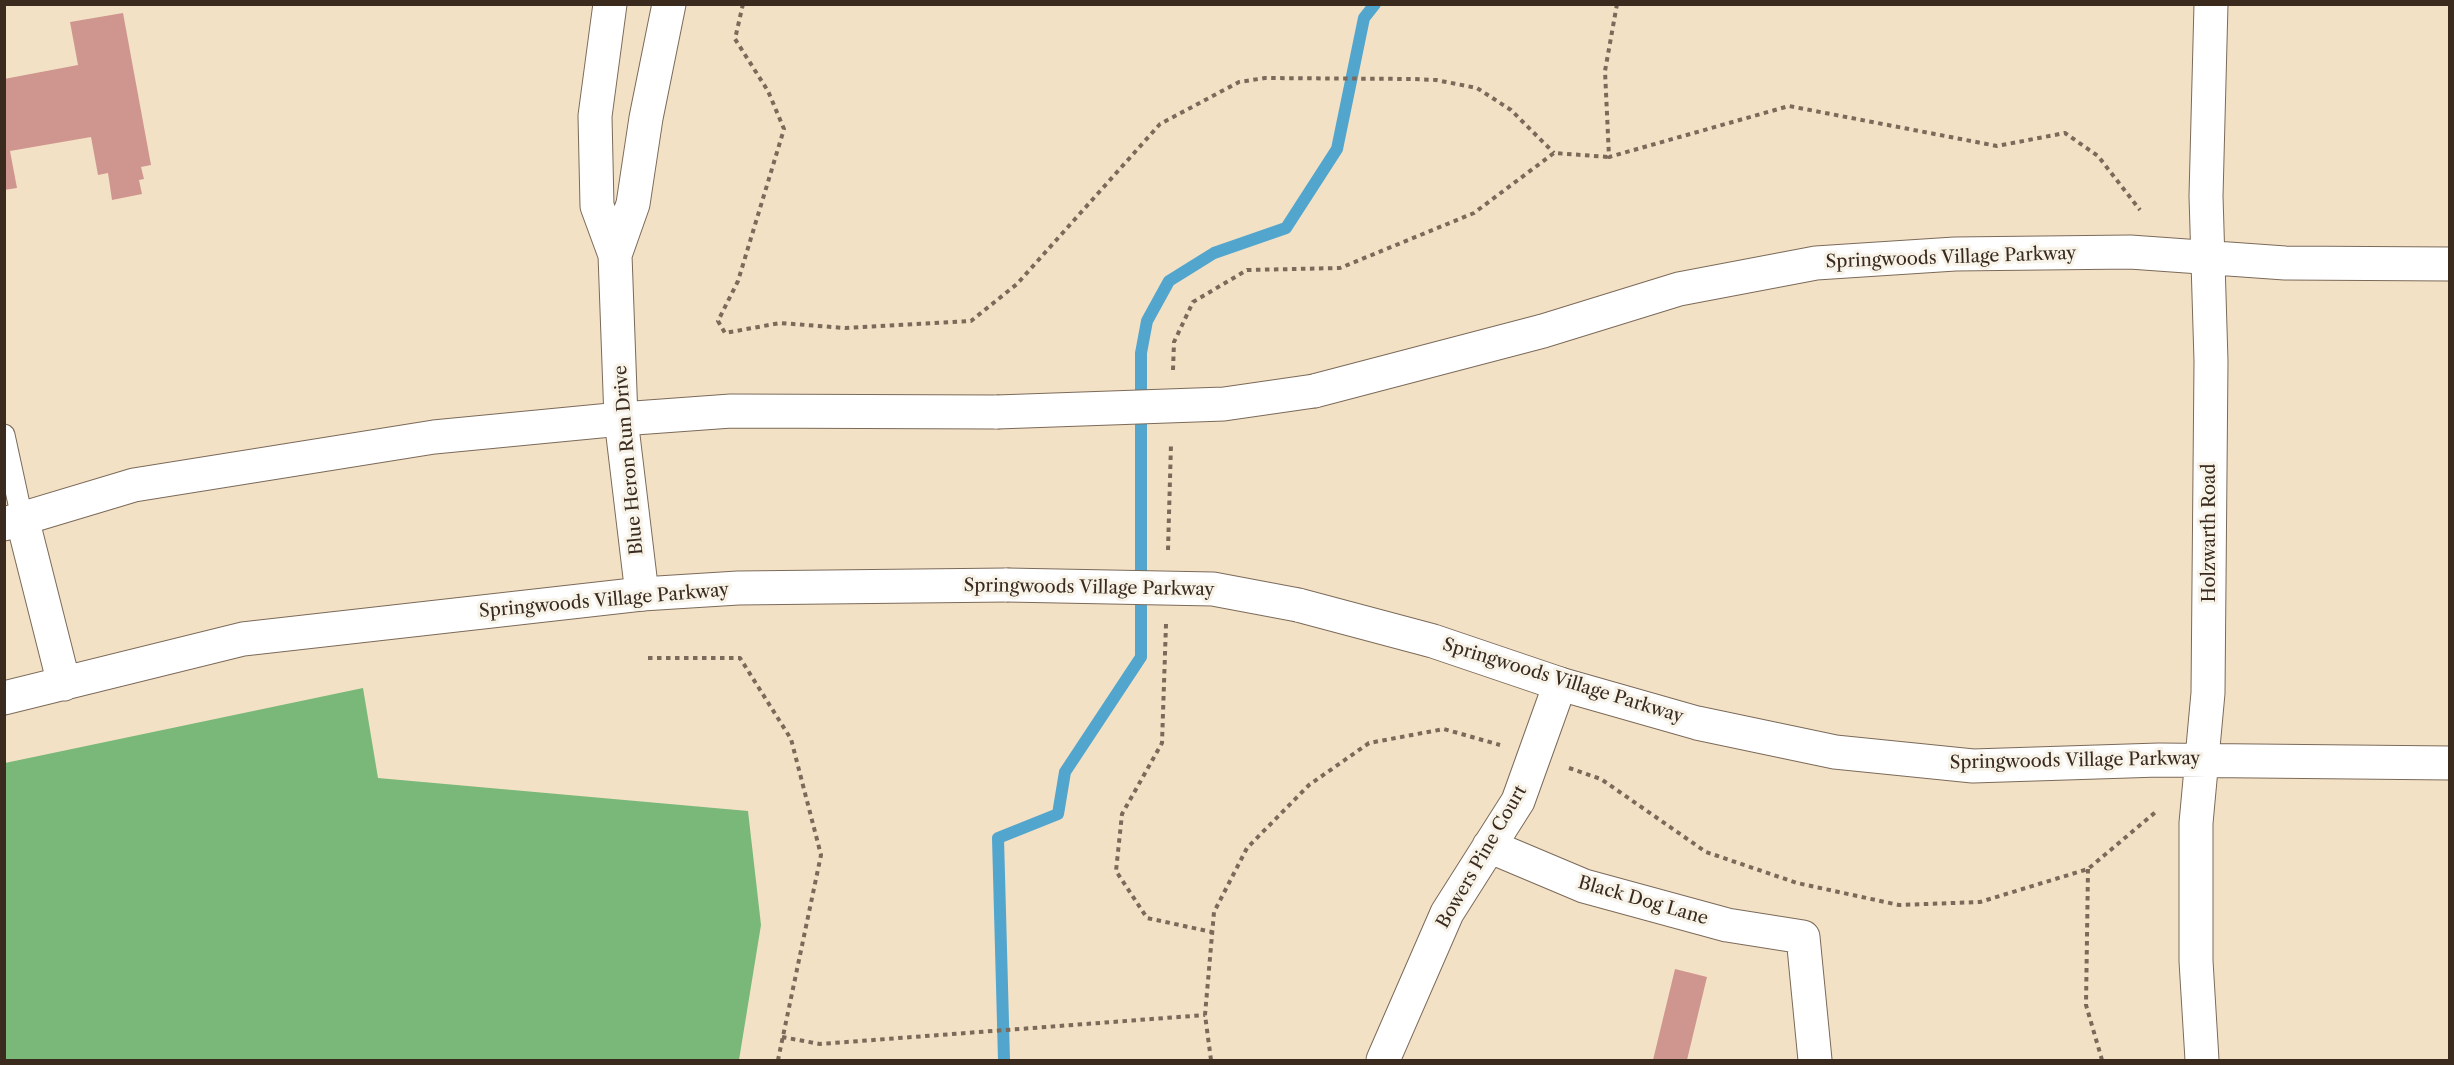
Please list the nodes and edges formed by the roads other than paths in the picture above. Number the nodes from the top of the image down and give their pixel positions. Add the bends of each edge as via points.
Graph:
1 (610, 4) edge
2 (669, 4) edge
3 (2211, 4) edge
4 (615, 255) junction
5 (2208, 257) junction
6 (2450, 264) edge
7 (621, 419) junction
8 (4, 435) edge
9 (13, 521) edge
10 (642, 594) junction
11 (64, 684) junction
12 (1560, 684) junction
13 (4, 698) edge
14 (2202, 760) junction
15 (2450, 763) edge
16 (1489, 846) junction
17 (1383, 1060) edge
18 (1815, 1060) edge
19 (2202, 1060) edge

1 - 4 street, Blue Heron Run Drive via 595,116 597,206
2 - 4 street, Blue Heron Run Drive via 633,204
3 - 5 street, Holzwarth Road
4 - 7 street, Blue Heron Run Drive
5 - 6 street, Springwoods Village Parkway via 2285,263
5 - 7 street, Springwoods Village Parkway, bridge via 2130,252 1955,254 1816,263 1679,289 1543,332 1314,391 1224,404 998,412 730,411
5 - 14 street, Holzwarth Road via 2208,693
7 - 9 street, Springwoods Village Parkway via 434,437 134,485
7 - 10 street, Blue Heron Run Drive
8 - 9 lane
9 - 11 street
10 - 11 street, Springwoods Village Parkway via 243,639
10 - 12 street, Springwoods Village Parkway, bridge via 738,588 1007,585 1213,590 1298,605 1433,641
11 - 13 street, Springwoods Village Parkway
12 - 14 street, Springwoods Village Parkway via 1697,723 1834,752 1973,766
12 - 16 street, Bowers Pine Court via 1518,801
14 - 15 street, Springwoods Village Parkway
14 - 19 street, Holzwarth Road via 2196,823 2196,961
16 - 17 street, Bowers Pine Court via 1448,913
16 - 18 street, Black Dog Lane via 1584,886 1727,925 1803,937

